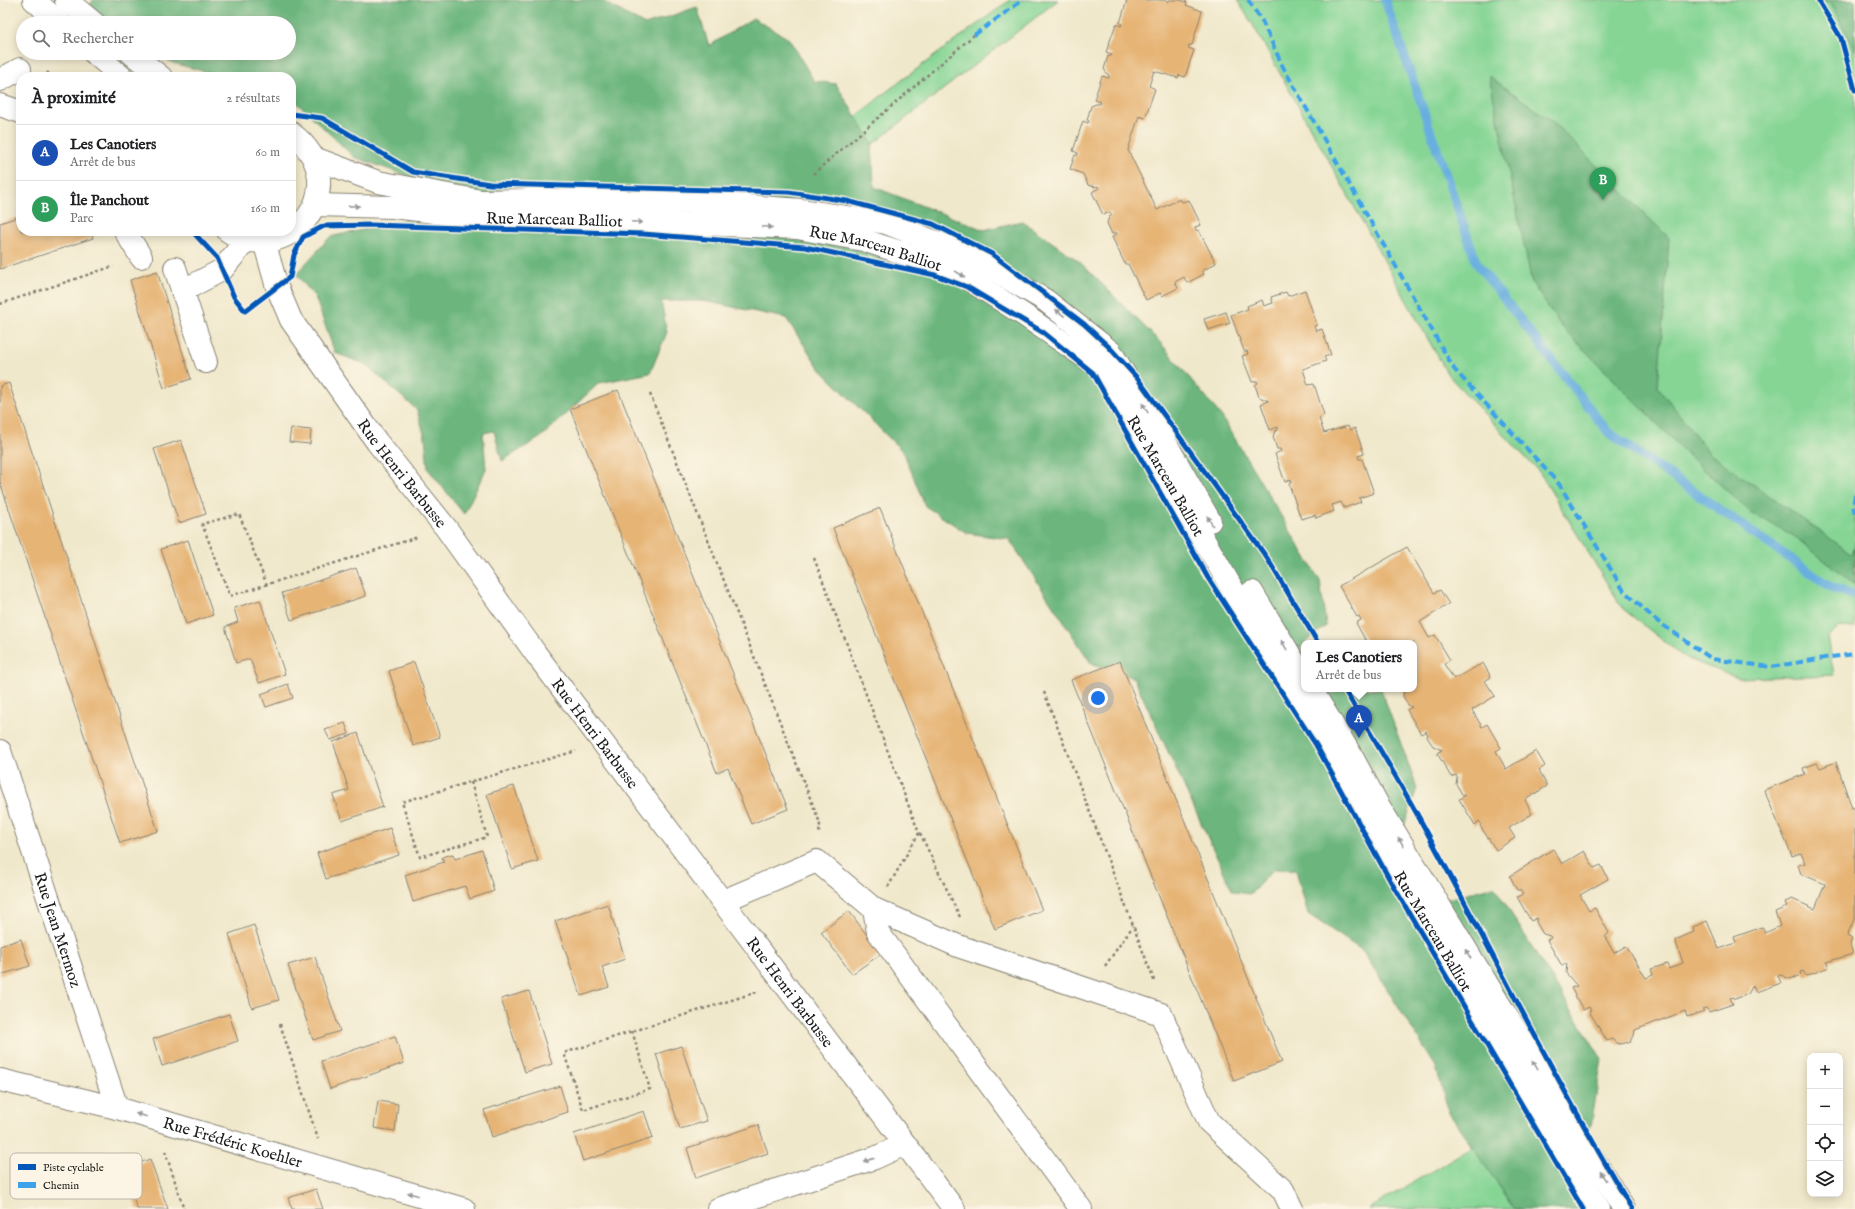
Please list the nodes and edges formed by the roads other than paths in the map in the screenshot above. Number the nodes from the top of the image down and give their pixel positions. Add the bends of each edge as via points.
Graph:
1 (34, 0) edge
2 (66, 0) edge
3 (52, 16) edge
4 (85, 16) edge
5 (102, 60) edge
6 (140, 60) edge
7 (20, 69) dead end
8 (116, 72) edge
9 (155, 72) edge
10 (0, 80) edge
11 (0, 105) edge
12 (16, 110) edge
13 (296, 136) edge
14 (314, 158) junction
15 (315, 205) junction
16 (296, 229) edge
17 (128, 236) edge
18 (284, 236) edge
19 (246, 237) edge
20 (141, 257) road end
21 (175, 268) dead end
22 (182, 291) junction
23 (206, 362) dead end
24 (1301, 673) edge
25 (1313, 692) edge
26 (0, 751) edge
27 (723, 901) junction
28 (874, 909) junction
29 (0, 1080) edge
30 (117, 1108) junction
31 (904, 1144) junction
32 (464, 1209) edge
33 (718, 1209) edge
34 (954, 1209) edge
35 (1081, 1209) edge
36 (1292, 1209) edge
37 (1598, 1209) edge
38 (1624, 1209) edge

1 - 3 street
2 - 4 street
5 - 8 street
6 - 9 street
7 - 10 street
11 - 12 street
13 - 14 street via 304,142
14 - 15 street via 319,174 319,190
24 -> 14 street, Rue Marceau Balliot via 1111,352 1045,300 964,253 886,223 802,210 582,199 481,201 378,182
15 - 16 street via 307,219
15 -> 37 street, Rue Marceau Balliot via 393,207 477,217 797,228 863,240 952,269 1099,367 1140,430
17 - 20 street
18 - 19 street
19 - 22 street via 222,270
19 - 27 street, Rue Henri Barbusse via 277,287 290,320 377,442 446,528 536,654
21 - 22 street
22 - 23 street
38 -> 25 street, Rue Marceau Balliot via 1377,803
26 - 30 street, Rue Jean Mermoz
27 - 28 street via 816,861
27 - 31 street, Rue Henri Barbusse
28 - 35 street via 878,932
28 - 36 street via 958,946 1162,1014 1209,1122 1283,1190
29 - 30 street, Rue Frédéric Koehler
32 -> 30 street, Rue Frédéric Koehler
31 -> 33 street via 875,1158
31 - 34 street, Rue Henri Barbusse

